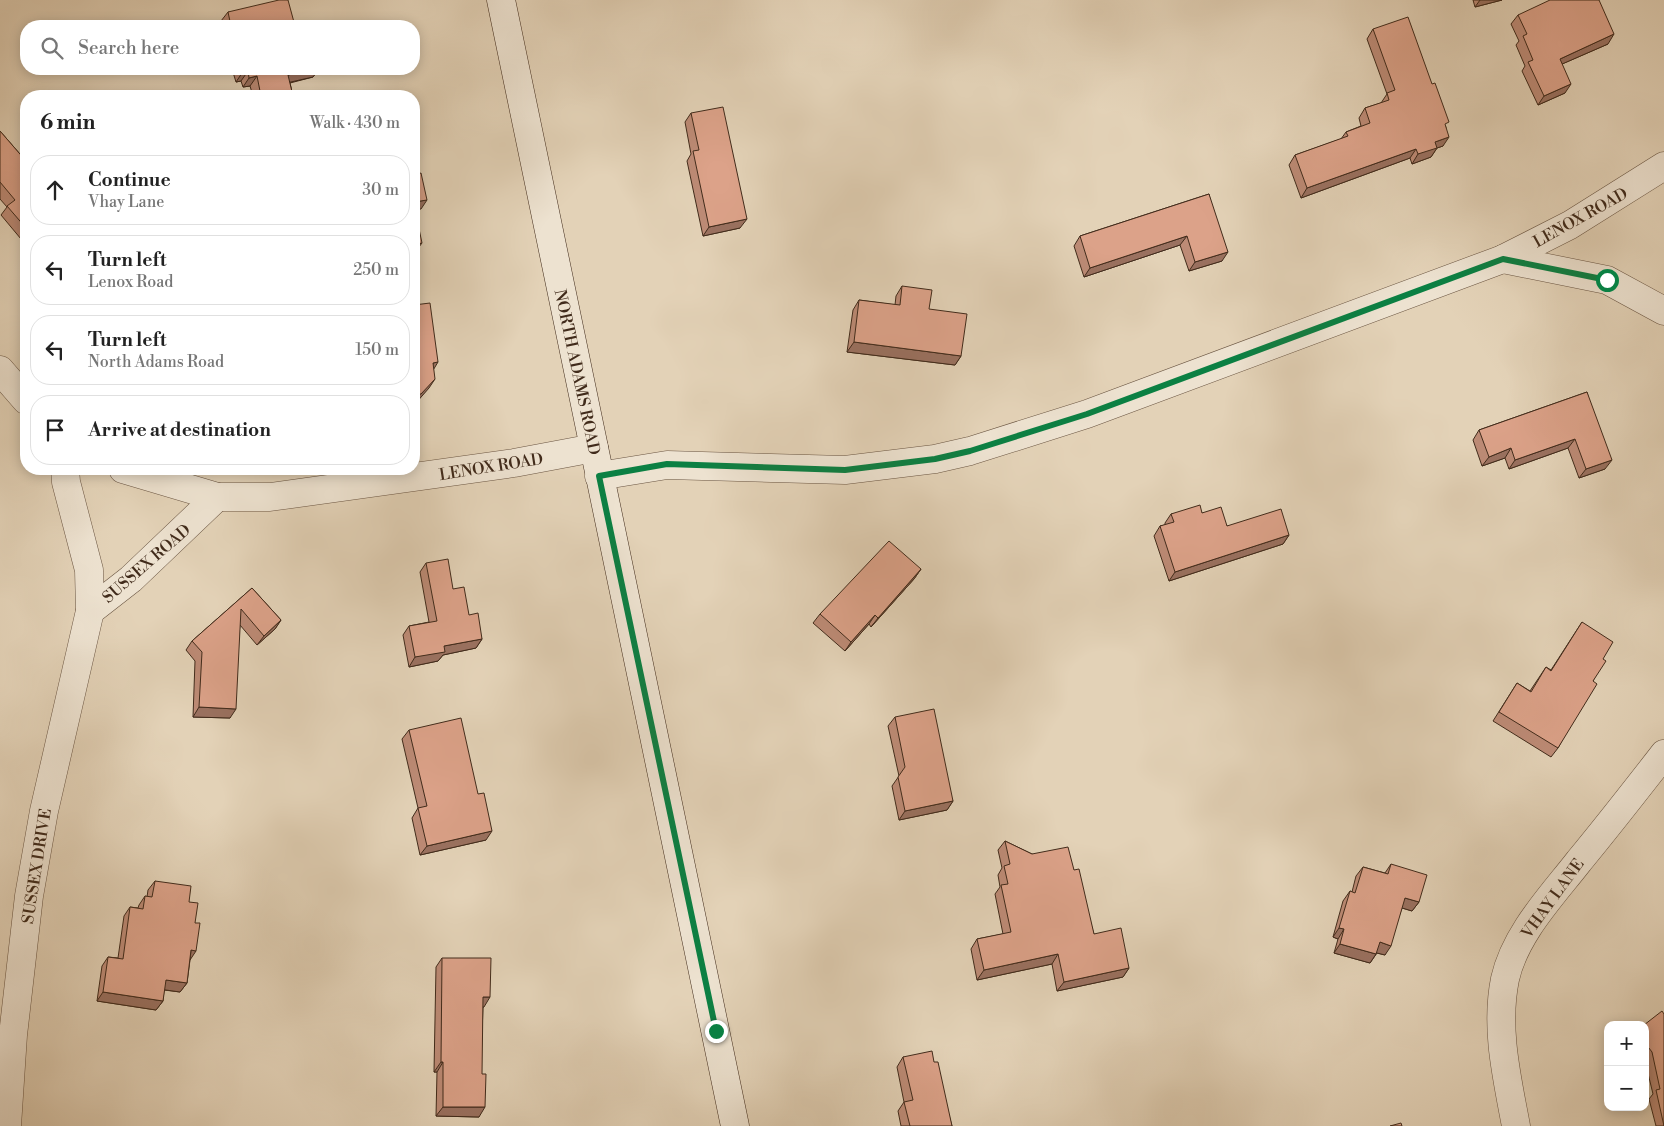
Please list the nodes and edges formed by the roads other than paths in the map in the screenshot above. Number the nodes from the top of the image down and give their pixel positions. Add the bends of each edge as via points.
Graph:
1 (501, 0) edge
2 (1664, 166) edge
3 (1503, 259) junction
4 (1664, 311) edge
5 (0, 370) edge
6 (20, 393) edge
7 (594, 448) junction
8 (66, 475) edge
9 (143, 475) edge
10 (599, 476) junction
11 (217, 497) junction
12 (90, 611) junction
13 (1664, 754) edge
14 (7, 1126) edge
15 (735, 1126) edge
16 (1516, 1126) edge

1 - 7 street, NORTH ADAMS ROAD
2 - 3 street, LENOX ROAD via 1570,225
3 - 4 street via 1607,280
3 - 10 street, LENOX ROAD via 1087,414 970,451 935,459 845,470 667,464
5 - 6 street
7 - 10 street, NORTH ADAMS ROAD
7 - 11 street, LENOX ROAD via 331,490 270,497
8 - 12 street, SUSSEX ROAD via 89,570
9 - 11 street, LENOX ROAD
10 - 15 street, NORTH ADAMS ROAD
11 - 12 street, SUSSEX ROAD via 131,579
12 - 14 street, SUSSEX DRIVE via 44,811 29,896 13,1035
13 - 16 street, VHAY LANE via 1547,902 1525,933 1512,959 1505,979 1501,1024

